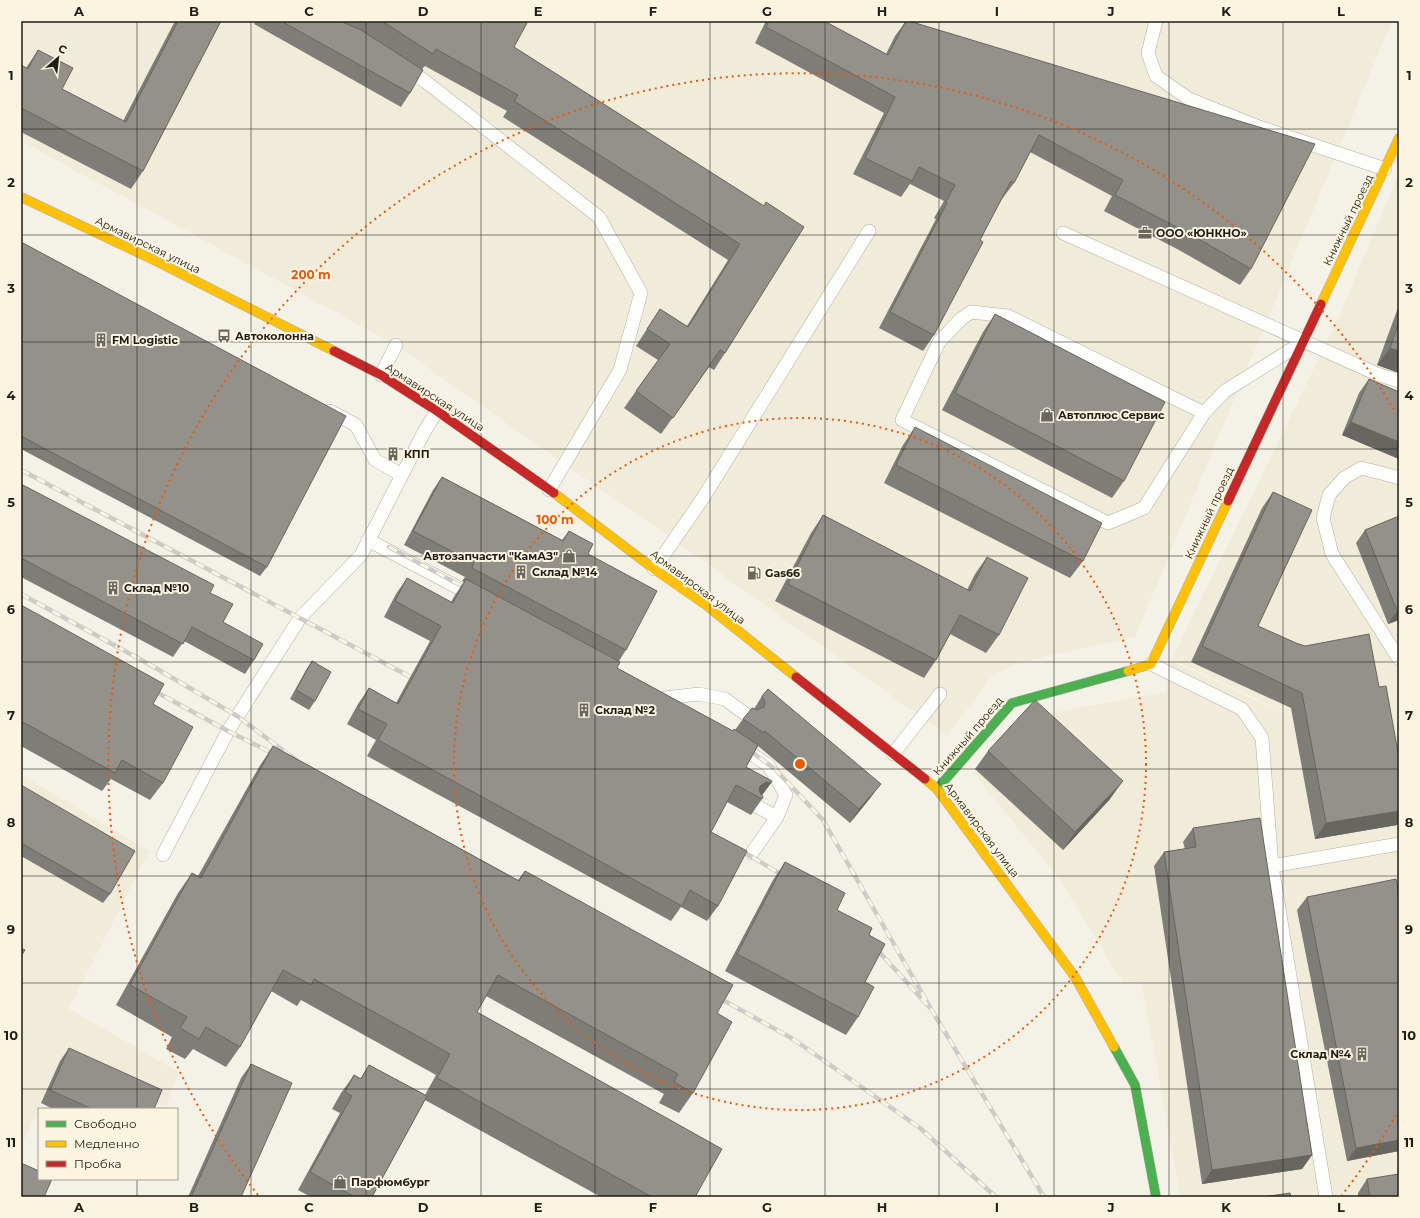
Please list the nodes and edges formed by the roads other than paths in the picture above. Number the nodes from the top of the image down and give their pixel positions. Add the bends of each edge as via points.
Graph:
1 (1156, 21) edge
2 (394, 62) edge
3 (1399, 138) edge
4 (1386, 169) junction
5 (21, 197) edge
6 (869, 231) dead end
7 (1063, 233) dead end
8 (1303, 342) junction
9 (396, 345) dead end
10 (380, 375) junction
11 (1399, 381) edge
12 (319, 405) edge
13 (437, 410) junction
14 (1204, 413) junction
15 (402, 475) junction
16 (1399, 478) edge
17 (549, 490) junction
18 (368, 540) junction
19 (654, 569) junction
20 (486, 602) edge
21 (1399, 659) edge
22 (1151, 664) junction
23 (651, 691) edge
24 (940, 694) dead end
25 (665, 698) junction
26 (684, 711) edge
27 (748, 716) edge
28 (729, 740) edge
29 (893, 754) junction
30 (937, 789) junction
31 (756, 806) edge
32 (777, 817) junction
33 (1399, 844) edge
34 (752, 853) dead end
35 (162, 855) dead end
36 (1272, 866) junction
37 (1156, 1197) edge
38 (1326, 1197) edge

1 - 4 lane via 1148,53 1156,76 1189,99 1259,127
2 - 17 lane via 426,82 599,217 641,293 620,370
3 - 4 main road, Книжный проезд
4 - 8 main road, Книжный проезд
5 - 10 main road, Армавирская улица via 156,261
6 - 19 lane via 703,498
7 - 8 lane
8 - 11 lane
8 - 14 lane via 1225,391
8 - 22 main road, Книжный проезд
9 - 10 lane
10 - 13 main road, Армавирская улица
12 - 15 lane via 356,425 375,460
13 - 15 lane
13 - 17 main road, Армавирская улица
14 - 14 lane via 1008,316 971,312 939,342 902,420 1108,523 1144,508
15 - 18 lane
16 - 21 lane via 1360,468 1344,478 1329,495 1323,518 1332,554
17 - 19 main road, Армавирская улица
18 - 20 lane
18 - 35 lane via 360,554 300,618 228,731
19 - 29 main road, Армавирская улица via 706,605
22 - 30 main road, Книжный проезд via 1012,703
22 - 36 lane via 1242,709 1262,738
23 - 25 lane
24 - 29 lane
25 - 26 lane
25 - 27 lane via 699,694 725,699
28 - 32 lane via 768,765 786,795
29 - 30 main road, Армавирская улица
30 - 37 main road, Армавирская улица via 1075,977 1135,1084
31 - 32 lane
32 - 34 lane
33 - 36 lane
36 - 38 lane

